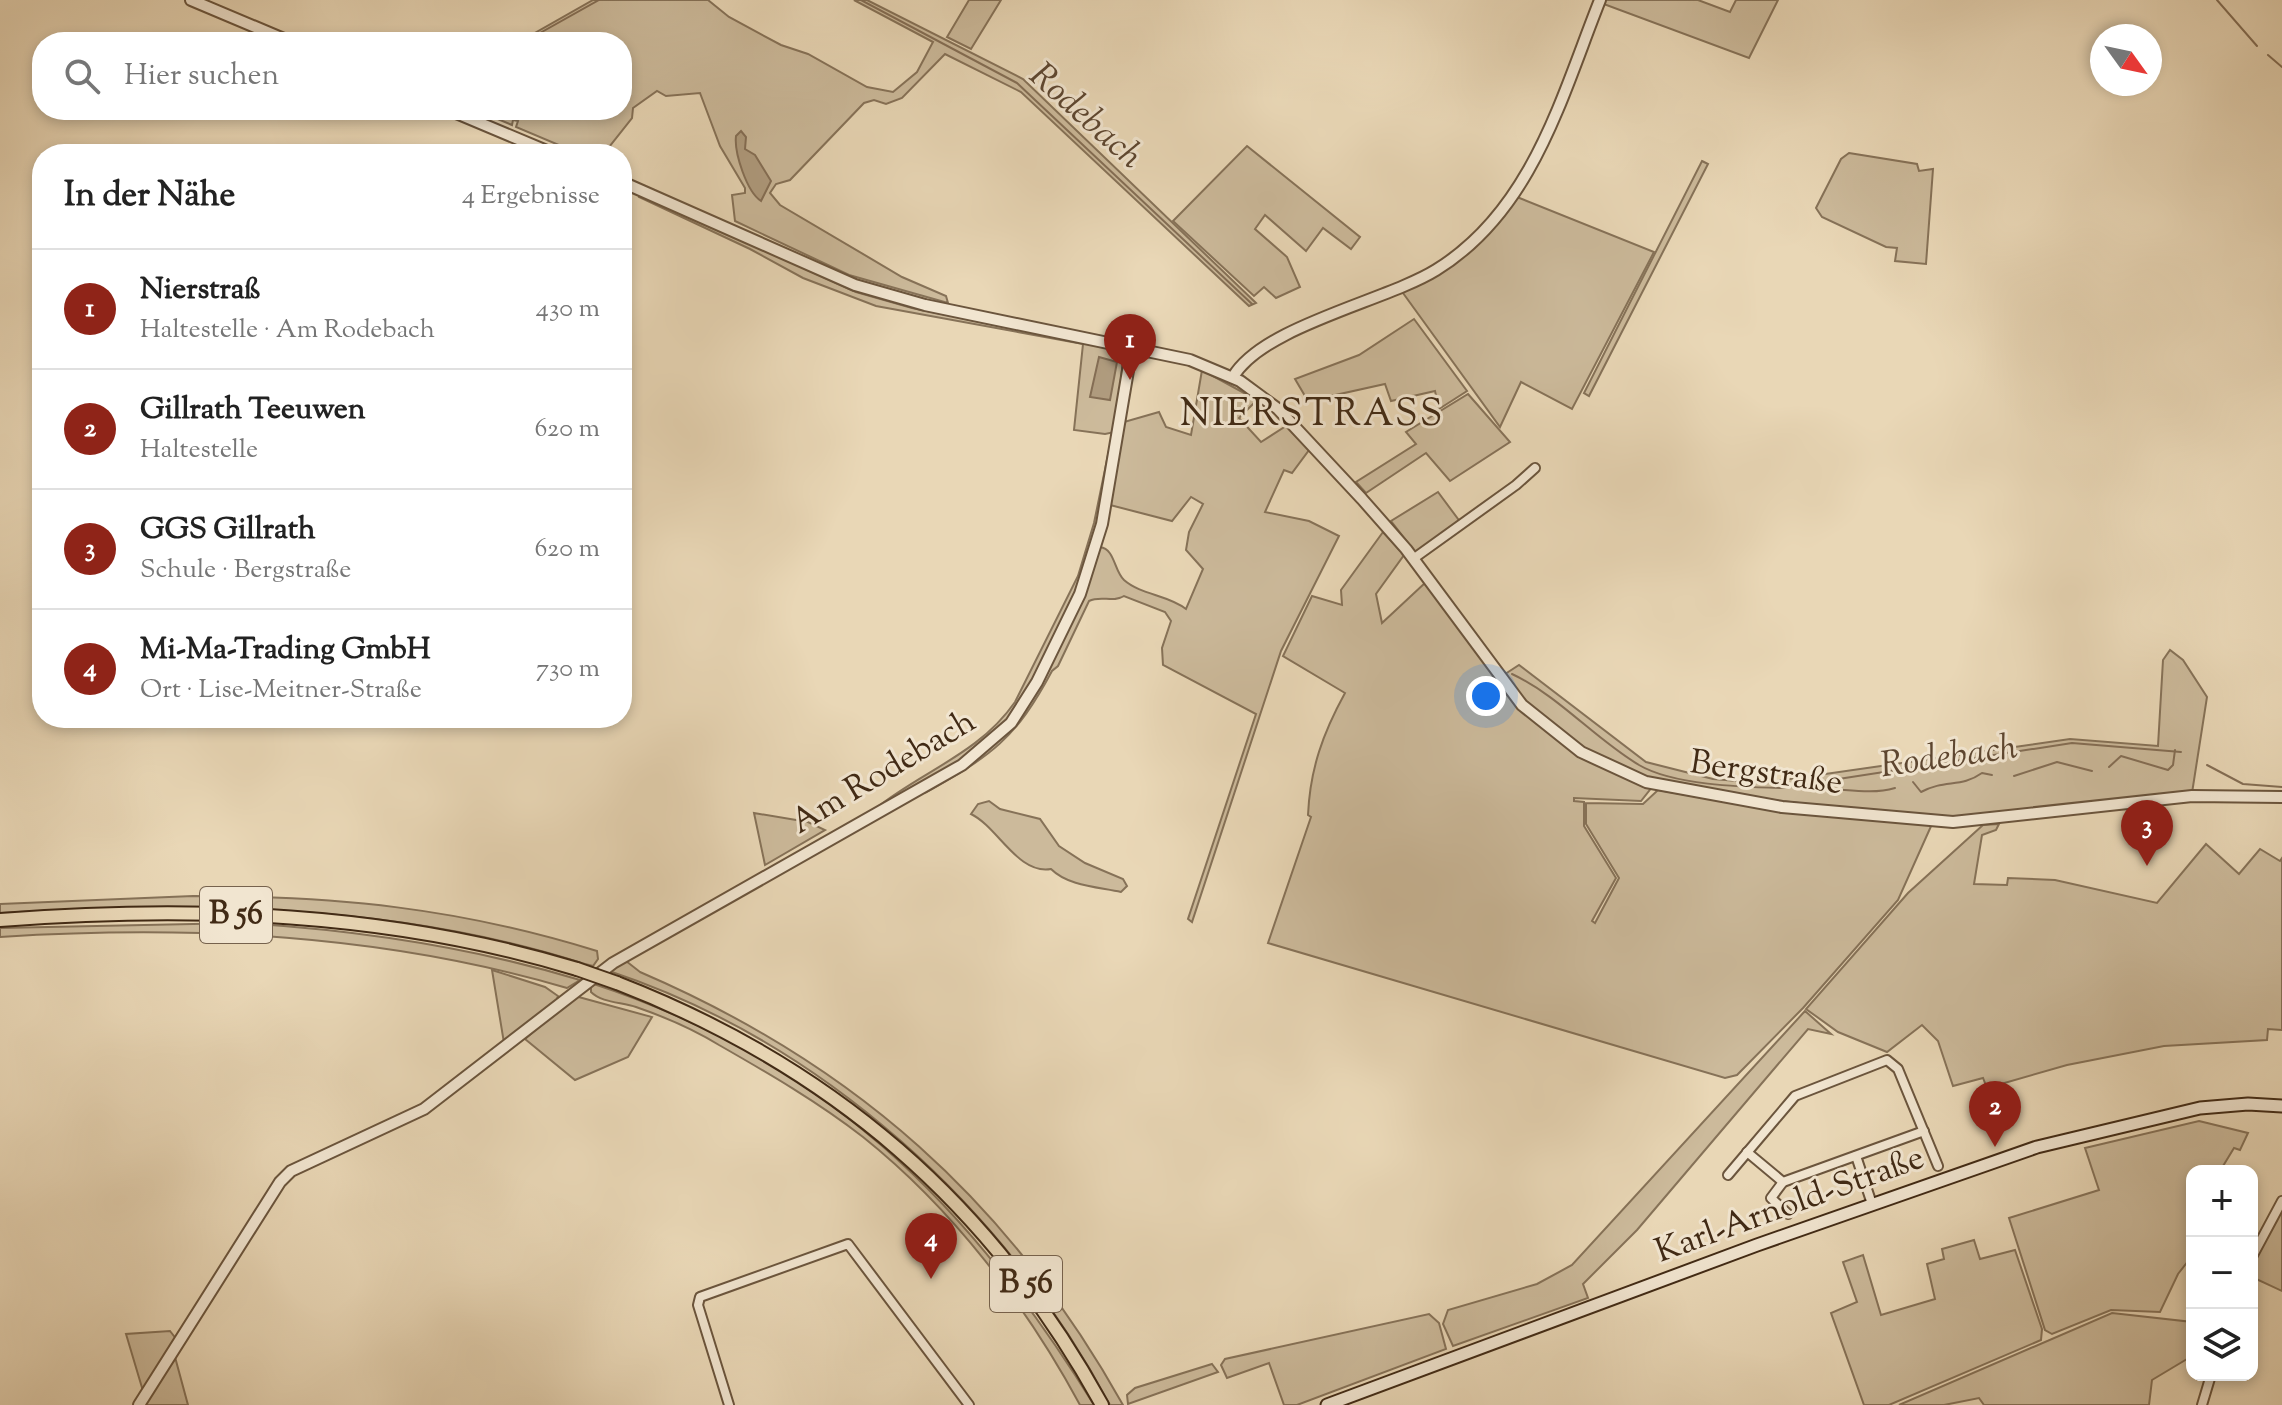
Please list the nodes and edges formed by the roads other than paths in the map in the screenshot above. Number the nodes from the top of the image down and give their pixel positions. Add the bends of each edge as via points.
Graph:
1 (191, 0) edge
2 (1599, 2) edge
3 (267, 32) edge
4 (473, 120) edge
5 (530, 144) edge
6 (632, 186) edge
7 (1132, 347) junction
8 (1233, 377) junction
9 (1535, 468) dead end
10 (1413, 559) junction
11 (2282, 797) edge
12 (0, 920) edge
13 (2282, 1106) edge
14 (1924, 1131) junction
15 (1747, 1152) junction
16 (1856, 1156) junction
17 (1938, 1166) dead end
18 (1728, 1175) dead end
19 (1783, 1182) junction
20 (2282, 1201) edge
21 (1872, 1204) junction
22 (1788, 1214) dead end
23 (2258, 1246) edge
24 (2209, 1381) edge
25 (139, 1405) edge
26 (729, 1405) edge
27 (969, 1405) edge
28 (1102, 1405) edge
29 (1327, 1405) edge
30 (2202, 1405) edge

1 - 3 street
2 - 8 street via 1531,168 1494,220 1434,271 1286,335
4 - 5 street
6 - 7 street via 855,285 925,305
7 - 8 street via 1190,360
7 - 25 street, Am Rodebach via 1095,555 1037,682 1003,733 962,765 613,963 433,1102 298,1167 280,1182
8 - 10 street via 1278,409
9 - 10 street
10 - 11 street, Bergstraße via 1522,705 1570,745 1618,771 1682,791 1828,812 1953,822 2192,796
12 - 28 highway, B 56, bridge via 280,916 470,941 577,969 687,1011 776,1058 908,1157 977,1225 1027,1285
13 - 21 main road, Karl-Arnold-Straße via 2220,1105 2153,1119 2037,1147
14 - 15 street via 1898,1069 1887,1060 1795,1096
14 - 16 street
14 - 17 street
15 - 18 street
15 - 19 street
16 - 19 street
16 - 21 street
19 - 22 street via 1771,1198
20 - 23 street
21 - 29 main road, Karl-Arnold-Straße
24 - 30 street
26 - 27 street via 698,1305 700,1297 848,1244

